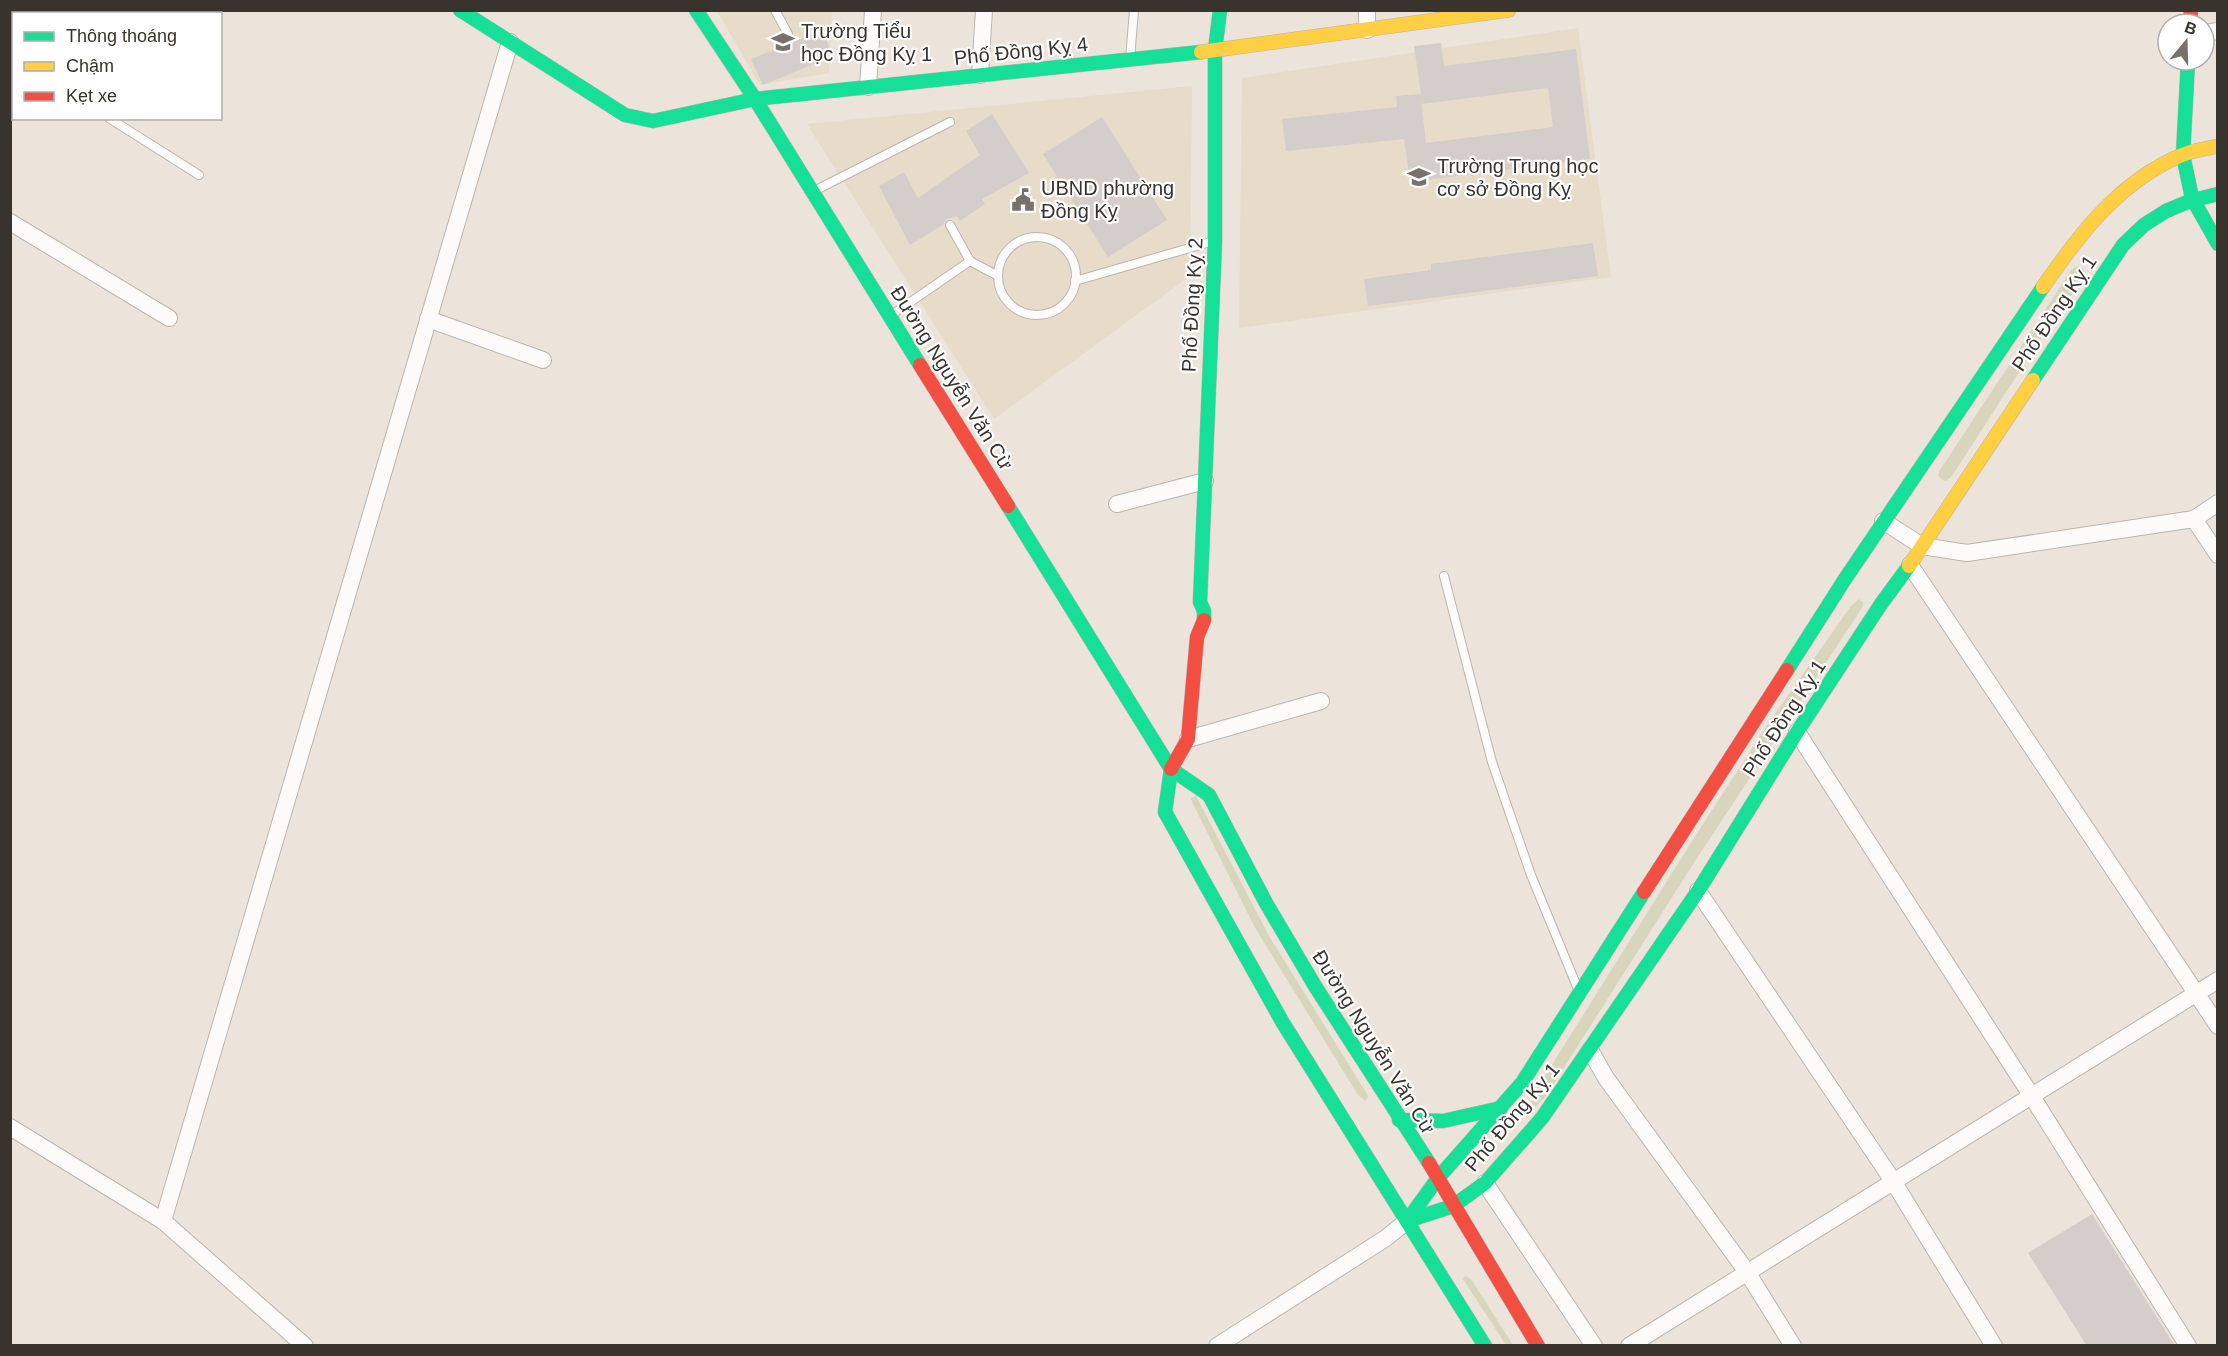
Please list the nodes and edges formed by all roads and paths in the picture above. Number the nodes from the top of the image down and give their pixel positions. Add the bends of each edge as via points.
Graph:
1 (460, 10) edge
2 (775, 10) edge
3 (873, 10) edge
4 (984, 10) edge
5 (1134, 10) edge
6 (1220, 10) edge
7 (1367, 10) edge
8 (1509, 10) edge
9 (703, 15) edge
10 (1367, 30) junction
11 (788, 34) dead end
12 (510, 42) junction
13 (1215, 50) junction
14 (1130, 59) junction
15 (2187, 72) edge
16 (980, 75) junction
17 (868, 87) junction
18 (755, 99) junction
19 (112, 120) edge
20 (950, 122) dead end
21 (2217, 146) edge
22 (2183, 155) junction
23 (199, 175) dead end
24 (813, 192) junction
25 (2217, 194) edge
26 (2192, 198) junction
27 (10, 222) edge
28 (950, 225) dead end
29 (1215, 241) junction
30 (2217, 244) edge
31 (970, 261) junction
32 (998, 276) junction
33 (1075, 281) junction
34 (891, 316) junction
35 (169, 318) dead end
36 (428, 319) junction
37 (543, 360) dead end
38 (1205, 481) junction
39 (2217, 503) edge
40 (1116, 504) dead end
41 (2194, 519) junction
42 (1883, 521) junction
43 (1922, 546) junction
44 (2217, 555) edge
45 (1910, 565) junction
46 (1444, 576) dead end
47 (1321, 701) dead end
48 (1797, 732) junction
49 (1188, 739) junction
50 (1171, 769) junction
51 (1698, 891) junction
52 (2217, 980) edge
53 (1579, 992) junction
54 (2197, 992) junction
55 (2217, 1026) edge
56 (1590, 1050) junction
57 (2031, 1095) junction
58 (1502, 1108) junction
59 (1399, 1120) junction
60 (10, 1127) edge
61 (1437, 1178) junction
62 (1893, 1181) junction
63 (1485, 1183) junction
64 (1453, 1206) junction
65 (163, 1221) junction
66 (1407, 1221) junction
67 (1747, 1272) junction
68 (305, 1346) edge
69 (1217, 1346) edge
70 (1485, 1346) edge
71 (1538, 1346) edge
72 (1594, 1346) edge
73 (1629, 1346) edge
74 (1793, 1346) edge
75 (1994, 1346) edge
76 (2188, 1346) edge

1 - 12 main road, Phố Đồng Kỵ 4
2 - 11 lane
3 - 17 street
4 - 16 street
5 - 14 lane
6 - 13 main road, Phố Đồng Kỵ 2
7 - 10 street
8 - 10 main road, Phố Đồng Kỵ 4
9 - 18 main road, Đường Nguyễn Văn Cừ
10 - 13 main road, Phố Đồng Kỵ 4
12 - 18 main road, Phố Đồng Kỵ 4 via 625,115 653,121
12 - 36 street
13 - 14 main road, Phố Đồng Kỵ 4
13 - 29 main road, Phố Đồng Kỵ 2
14 - 16 main road, Phố Đồng Kỵ 4
15 - 22 main road
16 - 17 main road, Phố Đồng Kỵ 4
17 - 18 main road, Phố Đồng Kỵ 4
18 - 24 main road, Đường Nguyễn Văn Cừ
19 - 23 lane
20 - 24 lane
21 - 22 main road, Phố Đồng Kỵ 1
22 - 26 main road
22 - 42 main road, Phố Đồng Kỵ 1 via 2127,188 2089,223
24 - 34 main road, Đường Nguyễn Văn Cừ
25 - 26 main road, Phố Đồng Kỵ 1
26 - 30 main road
26 - 43 main road, Phố Đồng Kỵ 1 via 2166,209 2123,245
27 - 35 street
28 - 31 lane
29 - 33 lane
29 - 38 main road, Phố Đồng Kỵ 2
31 - 32 lane
31 - 34 lane
32 - 33 lane via 1006,300 1028,313 1041,314 1064,303
32 - 33 lane via 1000,263 1015,243 1039,237 1063,247 1071,257
34 - 50 main road, Đường Nguyễn Văn Cừ
36 - 37 street
36 - 65 street
38 - 40 street
38 - 49 main road, Phố Đồng Kỵ 2 via 1200,602 1191,618 1197,637
39 - 41 street
41 - 43 street via 1967,553
41 - 44 street
42 - 43 street
42 - 53 main road, Phố Đồng Kỵ 1
43 - 45 main road, Phố Đồng Kỵ 1
45 - 48 main road, Phố Đồng Kỵ 1
45 - 54 street
46 - 53 lane via 1492,762
47 - 49 street
48 - 51 main road, Phố Đồng Kỵ 1
48 - 57 street
49 - 50 main road, Phố Đồng Kỵ 2
50 - 59 main road, Đường Nguyễn Văn Cừ via 1209,795 1284,934
50 - 66 main road via 1165,812 1282,1023
51 - 56 main road, Phố Đồng Kỵ 1
51 - 62 street
52 - 54 street
53 - 58 main road, Phố Đồng Kỵ 1
54 - 55 street
54 - 57 street
56 - 63 main road, Phố Đồng Kỵ 1 via 1542,1118
56 - 67 street via 1606,1078
57 - 62 street
57 - 76 street
58 - 59 main road via 1443,1121
58 - 61 main road, Phố Đồng Kỵ 1
59 - 61 main road, Đường Nguyễn Văn Cừ
60 - 65 street
61 - 64 main road, Đường Nguyễn Văn Cừ
61 - 66 main road, Phố Đồng Kỵ 1
62 - 67 street
62 - 75 street
63 - 64 main road, Phố Đồng Kỵ 1
63 - 72 street
64 - 66 main road, Phố Đồng Kỵ 1
64 - 71 main road, Đường Nguyễn Văn Cừ
65 - 68 street
66 - 69 street
66 - 70 main road
67 - 73 street
67 - 74 street

